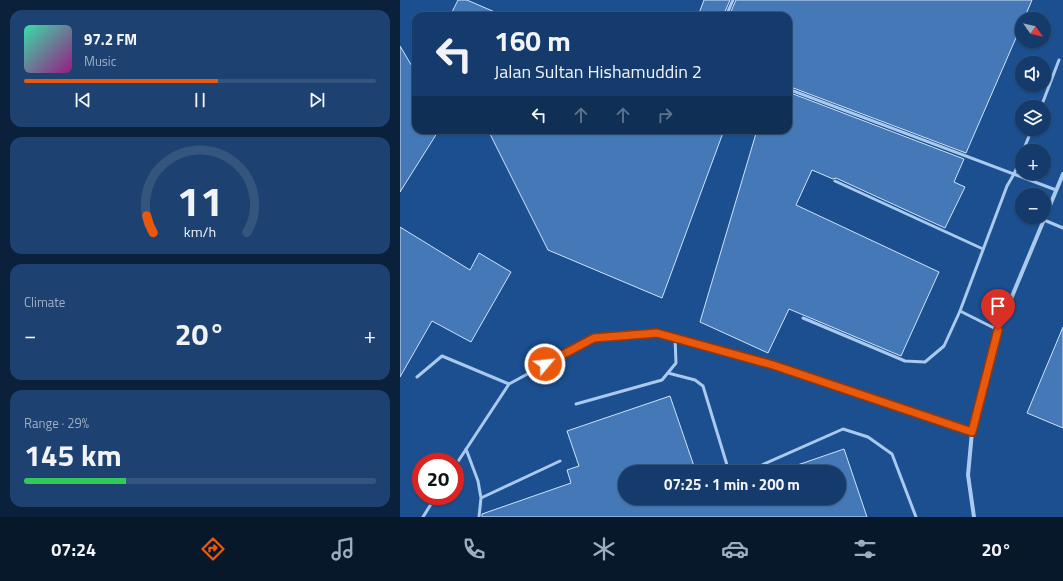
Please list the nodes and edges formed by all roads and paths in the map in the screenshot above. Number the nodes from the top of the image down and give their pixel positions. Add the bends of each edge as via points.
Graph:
1 (733, 0) edge
2 (728, 12) edge
3 (1060, 60) dead end
4 (792, 91) edge
5 (1044, 100) edge
6 (1014, 174) junction
7 (1063, 174) edge
8 (835, 181) dead end
9 (1056, 190) junction
10 (1051, 202) edge
11 (1051, 223) edge
12 (1042, 224) edge
13 (1063, 228) edge
14 (983, 249) junction
15 (960, 311) junction
16 (803, 318) dead end
17 (998, 330) junction
18 (674, 337) junction
19 (668, 373) junction
20 (417, 378) dead end
21 (509, 384) junction
22 (576, 404) dead end
23 (972, 432) junction
24 (466, 449) junction
25 (463, 453) edge
26 (560, 461) dead end
27 (727, 465) edge
28 (762, 465) edge
29 (481, 498) junction
30 (431, 505) edge
31 (425, 516) edge
32 (479, 517) edge
33 (916, 517) edge
34 (974, 517) edge

1 - 2 lane
3 - 5 lane
4 - 6 lane
6 - 9 lane
6 - 14 lane
7 - 9 street
8 - 14 lane
9 - 10 street
11 - 13 lane
12 - 17 street
14 - 15 lane
15 - 16 lane via 944,346 925,362 905,361
15 - 17 lane
17 - 23 street
18 - 19 lane via 676,363
18 - 21 lane via 657,333 594,338
18 - 23 lane via 773,365
19 - 22 lane via 662,380
19 - 27 lane via 695,380 703,386
20 - 21 lane via 442,356
21 - 24 lane
23 - 34 street via 968,475
24 - 25 lane
24 - 29 lane via 478,481
26 - 29 lane
28 - 33 lane via 843,429 868,436 892,454
29 - 32 lane
30 - 31 lane

